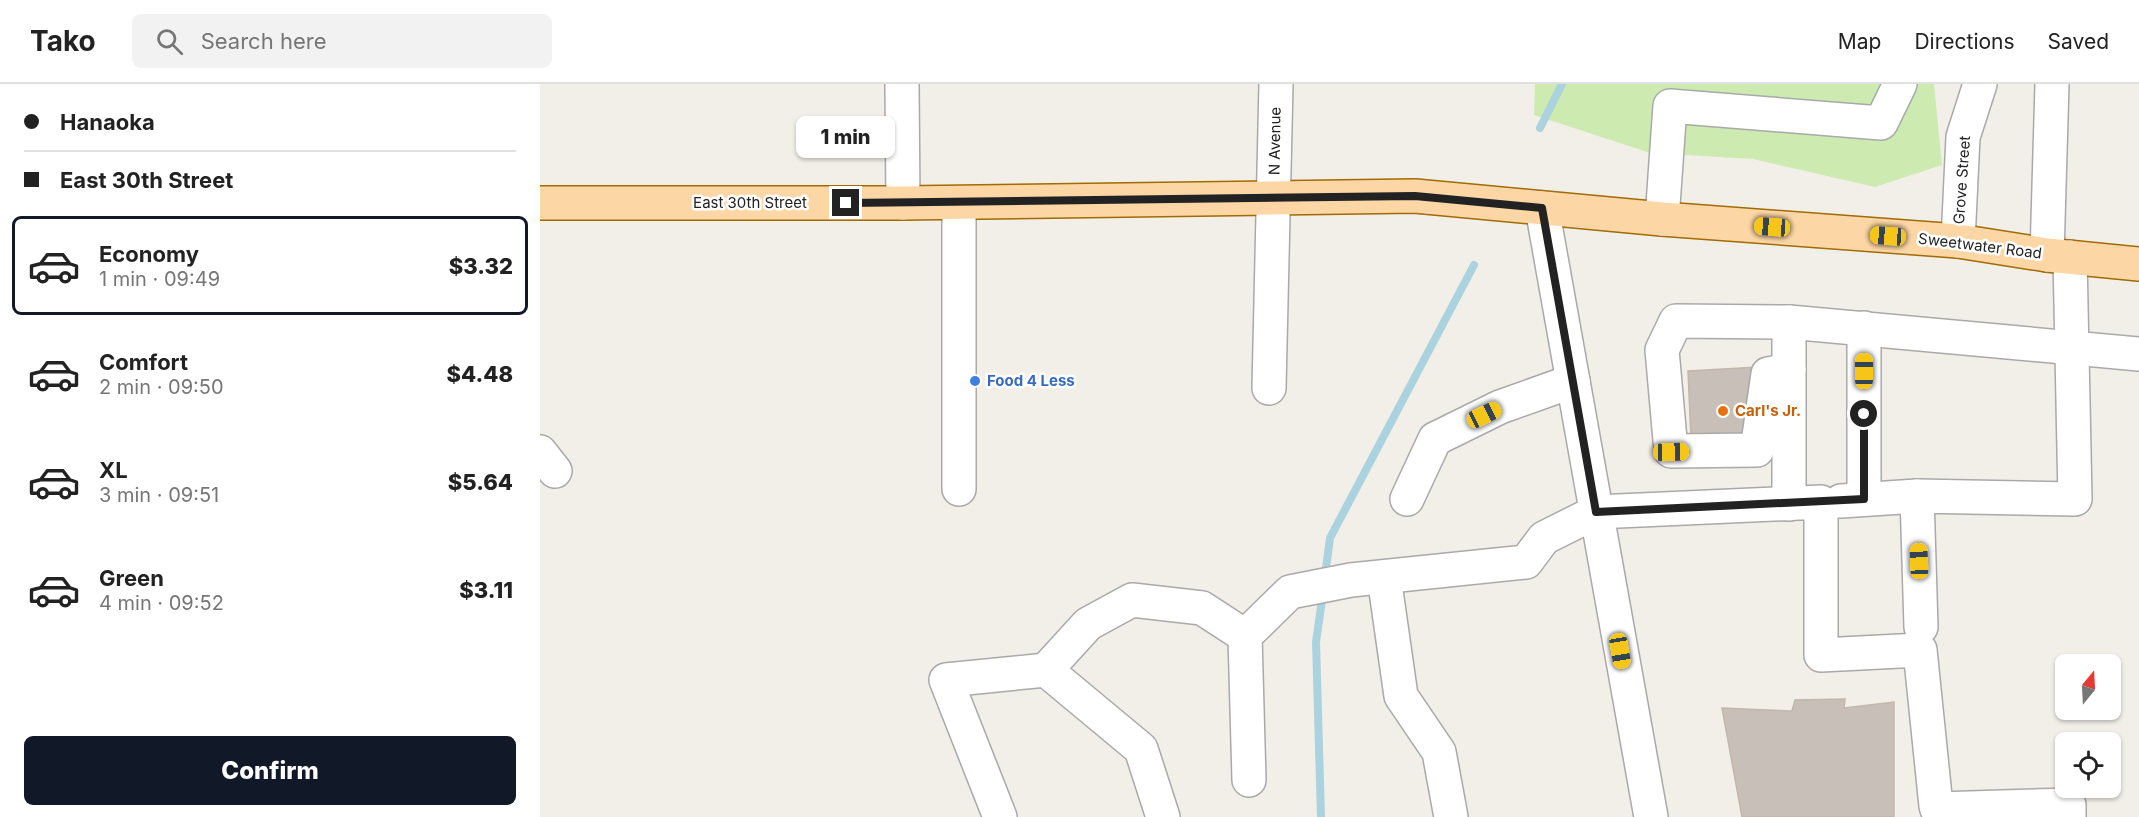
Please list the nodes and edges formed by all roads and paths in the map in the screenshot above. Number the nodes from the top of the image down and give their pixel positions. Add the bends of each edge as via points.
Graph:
1 (902, 84) edge
2 (1276, 84) edge
3 (1900, 84) edge
4 (1980, 84) edge
5 (2052, 84) edge
6 (1275, 198) junction
7 (540, 203) edge
8 (903, 203) junction
9 (959, 203) junction
10 (1542, 208) junction
11 (1670, 219) junction
12 (1958, 241) junction
13 (2058, 256) junction
14 (2139, 264) edge
15 (1789, 322) junction
16 (1864, 328) junction
17 (2071, 347) junction
18 (2139, 354) edge
19 (1789, 370) junction
20 (1573, 381) junction
21 (1269, 388) dead end
22 (959, 489) dead end
23 (1917, 496) junction
24 (1407, 499) dead end
25 (1864, 499) junction
26 (1821, 502) junction
27 (1789, 504) junction
28 (1596, 512) junction
29 (1384, 577) junction
30 (1921, 627) dead end
31 (1245, 636) junction
32 (1046, 670) junction
33 (1249, 780) dead end
34 (1940, 813) edge
35 (1000, 817) edge
36 (1162, 817) edge
37 (1451, 817) edge
38 (1651, 817) edge
39 (2069, 817) edge

1 - 8 street
2 - 6 street, N Avenue
3 - 11 street via 1881,123 1670,106
4 - 12 street, Grove Street via 1963,138
5 - 13 street
6 - 9 main road, East 30th Street
6 - 10 main road, East 30th Street via 1415,196
6 - 21 street, N Avenue
7 - 8 main road, East 30th Street
8 - 9 main road, East 30th Street
9 - 22 street
10 - 11 main road, East 30th Street
10 - 20 street
11 - 12 main road, Sweetwater Road
12 - 13 main road, Sweetwater Road
13 - 14 main road, Sweetwater Road
13 - 17 street
15 - 16 street
15 - 19 street
15 - 19 street via 1676,321 1662,350 1671,452 1757,450 1768,374
16 - 17 street
16 - 25 street
17 - 18 street
17 - 23 street via 2074,499
19 - 27 street
20 - 24 street via 1500,407 1435,439
20 - 28 street
23 - 25 street
23 - 30 street
25 - 26 street
26 - 27 street
26 - 34 street via 1821,655 1920,650
27 - 28 street
28 - 29 street via 1544,538 1526,562
28 - 38 street
29 - 31 street via 1290,592
29 - 37 street via 1401,696 1439,752
31 - 32 street via 1202,608 1132,600 1088,624
31 - 33 street
32 - 35 street via 946,680
32 - 36 street via 1141,749
34 - 39 street via 2069,805

